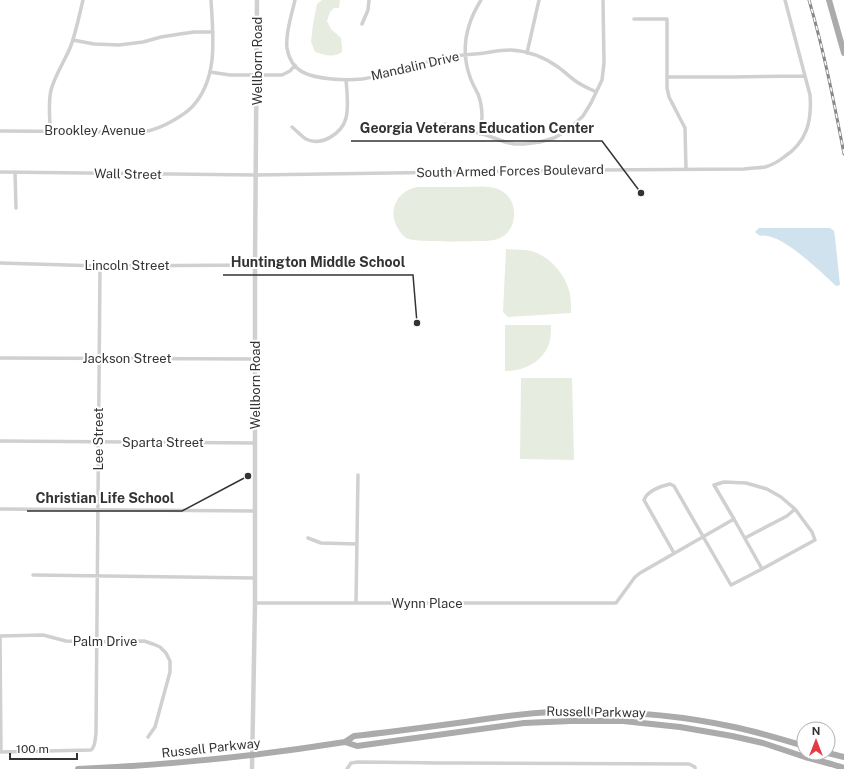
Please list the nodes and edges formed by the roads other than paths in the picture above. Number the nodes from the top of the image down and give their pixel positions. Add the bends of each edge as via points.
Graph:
1 (83, 0) edge
2 (211, 0) edge
3 (257, 0) edge
4 (295, 0) edge
5 (369, 0) edge
6 (481, 0) edge
7 (539, 0) edge
8 (603, 0) edge
9 (785, 0) edge
10 (829, 0) edge
11 (634, 19) dead end
12 (362, 24) dead end
13 (213, 32) junction
14 (73, 40) junction
15 (527, 53) junction
16 (844, 53) edge
17 (466, 55) junction
18 (295, 65) junction
19 (210, 72) junction
20 (257, 75) junction
21 (805, 76) junction
22 (667, 77) junction
23 (346, 80) junction
24 (596, 92) junction
25 (445, 124) dead end
26 (292, 127) dead end
27 (0, 130) edge
28 (50, 130) junction
29 (480, 134) junction
30 (686, 169) junction
31 (0, 172) edge
32 (16, 172) junction
33 (256, 175) junction
34 (16, 208) dead end
35 (0, 264) edge
36 (255, 265) junction
37 (100, 266) junction
38 (0, 358) edge
39 (99, 358) junction
40 (255, 359) junction
41 (0, 441) edge
42 (98, 442) junction
43 (255, 443) junction
44 (358, 474) dead end
45 (0, 509) edge
46 (795, 509) junction
47 (98, 510) junction
48 (254, 511) junction
49 (734, 519) junction
50 (703, 537) junction
51 (308, 538) dead end
52 (745, 538) junction
53 (357, 544) junction
54 (674, 553) junction
55 (762, 568) junction
56 (33, 575) dead end
57 (97, 576) junction
58 (254, 578) junction
59 (255, 603) junction
60 (356, 603) junction
61 (0, 636) edge
62 (97, 642) junction
63 (148, 737) dead end
64 (345, 742) junction
65 (796, 744) edge
66 (0, 752) edge
67 (252, 755) junction
68 (844, 768) edge
69 (78, 769) edge
70 (252, 769) edge
71 (347, 769) edge
72 (695, 769) edge

1 - 14 street
2 - 13 street, Brookley Avenue
3 - 20 street, Wellborn Road
4 - 18 street via 287,36 289,54
5 - 12 street
6 - 17 street via 469,24
7 - 15 street
8 - 24 street via 604,68
9 - 21 street, South Armed Forces Boulevard
10 - 16 main road
11 - 22 street via 667,19
13 - 14 street via 194,32 118,45
13 - 19 street, Brookley Avenue
14 - 28 street via 51,92
15 - 17 street, Mandalin Drive via 500,50
15 - 24 street, Mandalin Drive via 548,60 577,82
17 - 23 street, Mandalin Drive via 438,59 371,77
17 - 29 street via 467,69 481,106
18 - 20 street via 282,75
18 - 23 street, Mandalin Drive via 302,72 314,77
19 - 20 street
19 - 28 street, Brookley Avenue via 203,91 192,107 156,129 143,132
20 - 33 street, Wellborn Road
21 - 22 street
21 - 30 street, South Armed Forces Boulevard via 810,95 810,118 806,132 790,154 766,166 744,169
22 - 30 street via 667,88 685,128
23 - 26 street via 347,113 342,127 337,132 324,141 316,142 301,136
24 - 29 street via 583,116 568,130 554,138 529,144 514,144
25 - 29 street
27 - 28 street, Brookley Avenue
30 - 33 street, South Armed Forces Boulevard
31 - 32 street, Wall Street
32 - 33 street, Wall Street
32 - 34 street
33 - 36 street, Wellborn Road
35 - 37 street, Lincoln Street
36 - 37 street, Lincoln Street
36 - 40 street, Wellborn Road
37 - 39 street, Lee Street
38 - 39 street, Jackson Street
39 - 40 street, Jackson Street
39 - 42 street, Lee Street
40 - 43 street, Wellborn Road
41 - 42 street, Sparta Street
42 - 43 street, Sparta Street
42 - 47 street, Lee Street
43 - 48 street, Wellborn Road
44 - 53 street
45 - 47 street
46 - 49 street via 767,489 746,483 724,482 714,485
46 - 52 street
46 - 55 street via 815,540
47 - 48 street
47 - 57 street, Lee Street
48 - 58 street, Wellborn Road
49 - 50 street
49 - 52 street
50 - 54 street
50 - 54 street via 674,486 662,486 644,500
50 - 55 street via 731,585
51 - 53 street via 321,543
52 - 55 street
53 - 60 street
54 - 60 street, Wynn Place via 640,572 616,603
56 - 57 street
57 - 58 street
57 - 62 street, Lee Street
58 - 59 street, Wellborn Road
59 - 60 street, Wynn Place
59 - 67 street, Wellborn Road
61 - 62 street, Palm Drive via 43,635 66,641
61 - 66 street
62 - 63 street, Palm Drive via 144,641 160,647 166,653 170,661 170,672 155,727
62 - 66 street, Lee Street via 96,733 93,748
64 - 65 main road, Russell Parkway via 354,736 510,716 596,711 691,719
64 - 67 main road, Russell Parkway
64 - 68 main road, Russell Parkway, bridge via 356,746 535,722 611,721 661,724 721,734 763,743
67 - 69 main road, Russell Parkway via 180,763
67 - 70 street, Wellborn Road
71 - 72 street via 351,763 358,762 689,764

